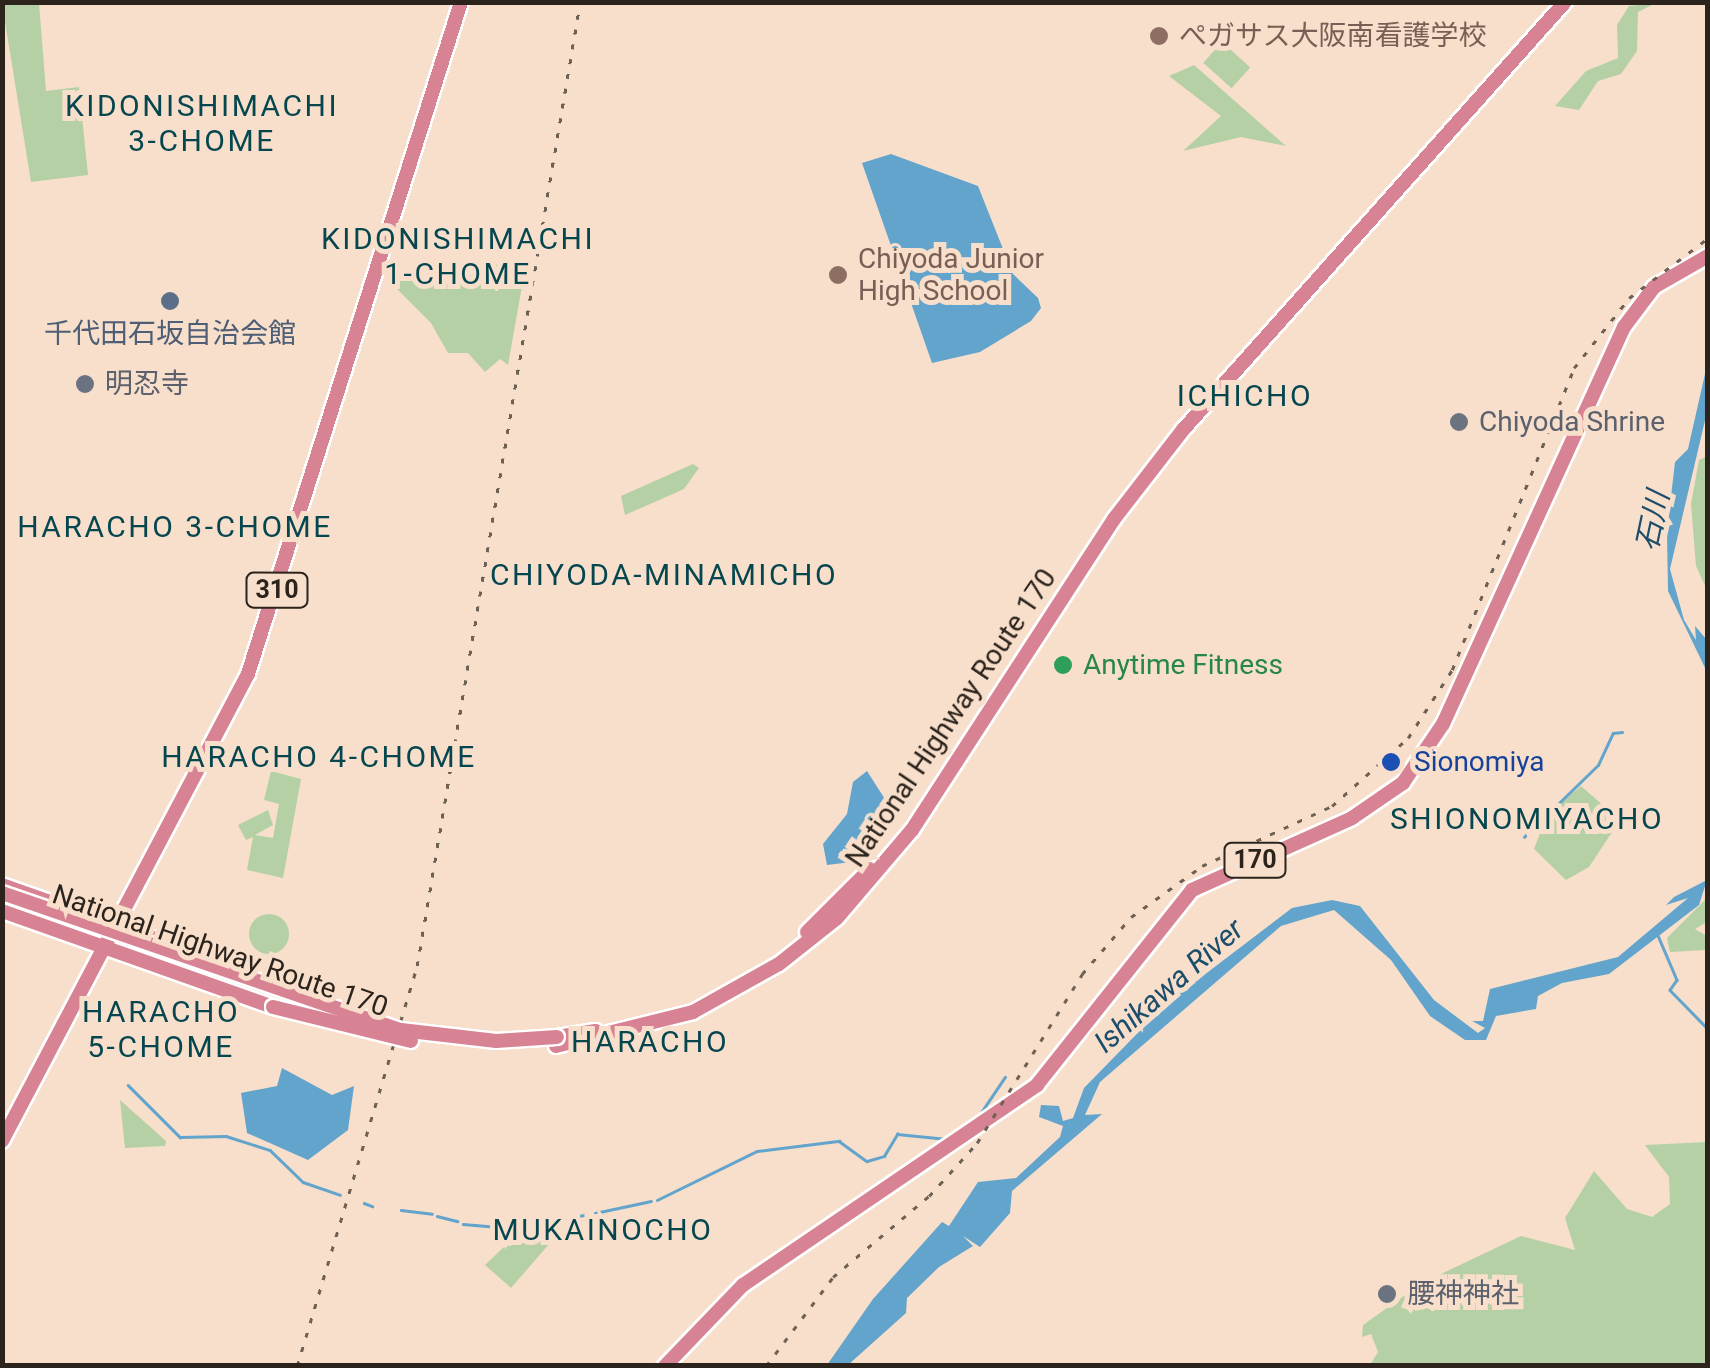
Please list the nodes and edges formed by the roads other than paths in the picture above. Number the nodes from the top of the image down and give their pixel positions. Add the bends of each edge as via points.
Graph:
1 (461, 2) edge
2 (1552, 2) edge
3 (1564, 2) edge
4 (1708, 256) edge
5 (2, 885) edge
6 (2, 894) edge
7 (2, 902) edge
8 (2, 910) edge
9 (117, 925) junction
10 (106, 948) junction
11 (407, 1036) junction
12 (556, 1042) junction
13 (2, 1140) edge
14 (665, 1366) edge

1 - 9 highway, 310 via 263,635
2 - 12 highway, National Highway Route 170 via 1154,453 861,879 801,937 732,984 640,1022
3 - 12 highway, National Highway Route 170 via 1182,431 1114,519 912,830 838,918 780,964 693,1012
4 - 14 highway, 170 via 1654,287 1624,327 1443,724 1403,783 1352,818 1192,890 1037,1084 743,1285
5 - 9 highway
6 - 11 highway, National Highway Route 170, bridge
7 - 11 highway, National Highway Route 170, bridge
8 - 10 highway
9 - 10 highway, 310
9 - 11 highway, bridge
10 - 11 highway, bridge via 273,1007
10 - 13 highway, 310
11 - 12 highway, National Highway Route 170, bridge

